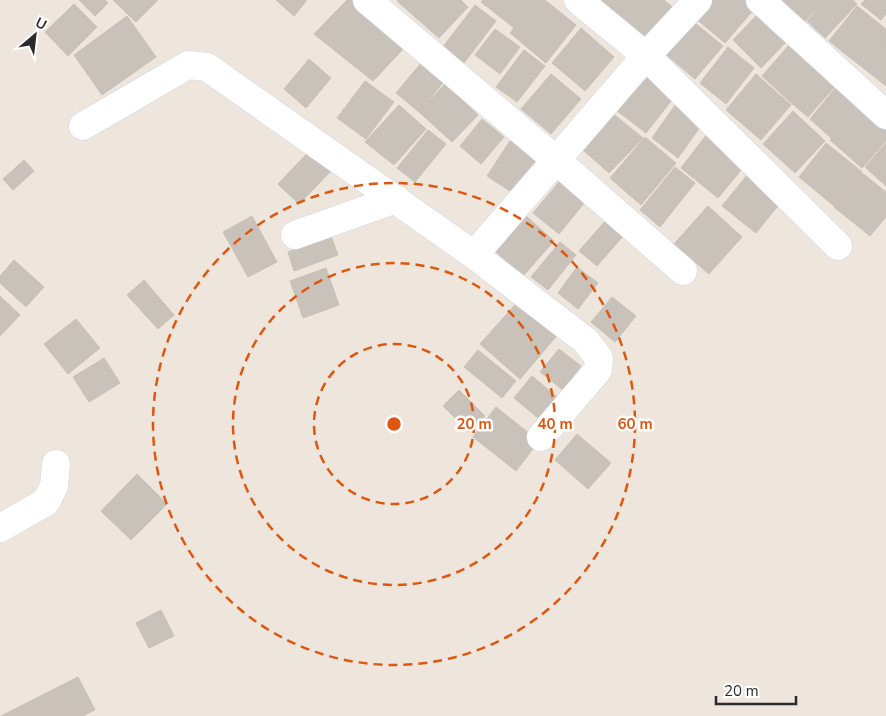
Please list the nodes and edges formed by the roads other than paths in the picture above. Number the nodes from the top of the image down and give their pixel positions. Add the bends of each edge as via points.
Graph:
1 (367, 0) edge
2 (578, 0) edge
3 (698, 0) edge
4 (760, 0) edge
5 (646, 56) junction
6 (886, 115) edge
7 (83, 126) dead end
8 (556, 160) junction
9 (396, 199) junction
10 (295, 235) dead end
11 (838, 246) dead end
12 (474, 254) junction
13 (683, 271) dead end
14 (541, 437) dead end
15 (56, 464) dead end
16 (0, 528) edge

1 - 8 street
2 - 5 street
3 - 5 street
4 - 6 street
5 - 8 street
5 - 11 street
7 - 9 street via 188,65 207,67
8 - 12 street
8 - 13 street
9 - 10 street
9 - 12 street
12 - 14 street via 586,341 599,358 598,370
15 - 16 street via 54,486 46,502

